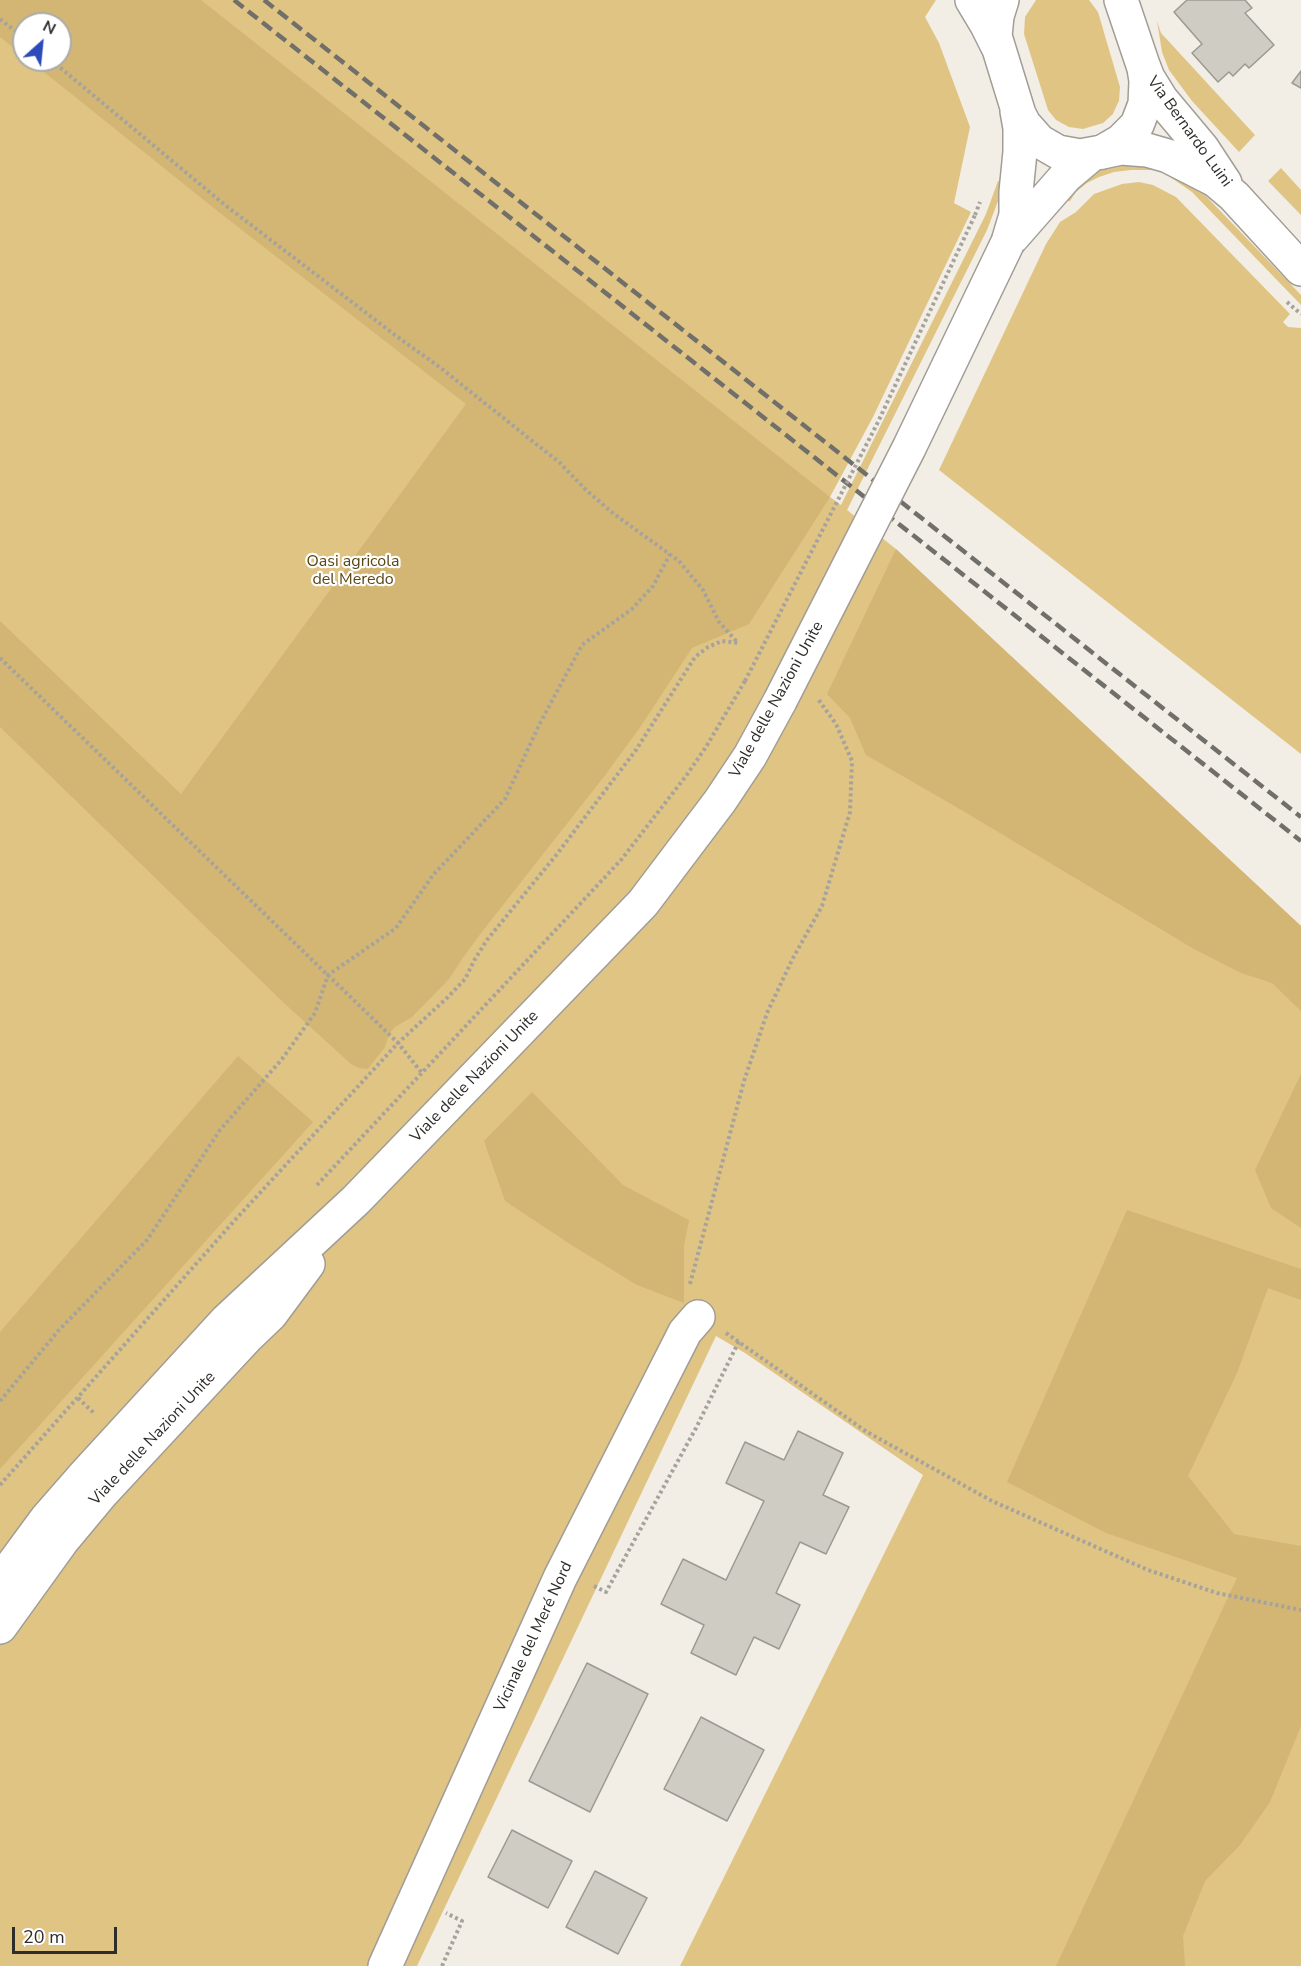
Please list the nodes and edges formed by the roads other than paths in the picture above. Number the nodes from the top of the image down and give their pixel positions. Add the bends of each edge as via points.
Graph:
1 (972, 0) edge
2 (1002, 0) edge
3 (1121, 0) edge
4 (1141, 0) edge
5 (997, 45) junction
6 (1140, 57) junction
7 (1015, 104) junction
8 (1097, 153) junction
9 (1234, 196) junction
10 (1008, 242) junction
11 (1301, 269) edge
12 (356, 1200) junction
13 (698, 1317) dead end
14 (0, 1582) edge
15 (0, 1627) edge
16 (385, 1966) edge

1 - 5 street
2 - 5 street, Viale delle Nazioni Unite via 995,26
3 - 6 street, Viale delle Nazioni Unite
4 - 6 street via 1136,25
5 - 7 street, Viale delle Nazioni Unite
6 - 8 street, Viale delle Nazioni Unite via 1147,93 1142,115 1130,134
6 - 9 street, Via Bernardo Luini via 1161,99 1202,147
7 - 8 street, Viale delle Nazioni Unite via 1038,141 1058,152 1080,156
7 - 10 street, Viale delle Nazioni Unite via 1020,152 1016,215
8 - 9 street, Via Bernardo Luini via 1133,148 1168,156 1215,180
8 - 10 street, Viale delle Nazioni Unite via 1066,176
9 - 11 street, Via Bernardo Luini
10 - 12 street, Viale delle Nazioni Unite, bridge via 780,701 720,801 643,903
12 - 14 street, Viale delle Nazioni Unite via 227,1320 54,1510
12 - 15 street, Viale delle Nazioni Unite via 271,1314 102,1493
13 - 16 street, Vicinale del Meré Nord via 685,1332 560,1578

